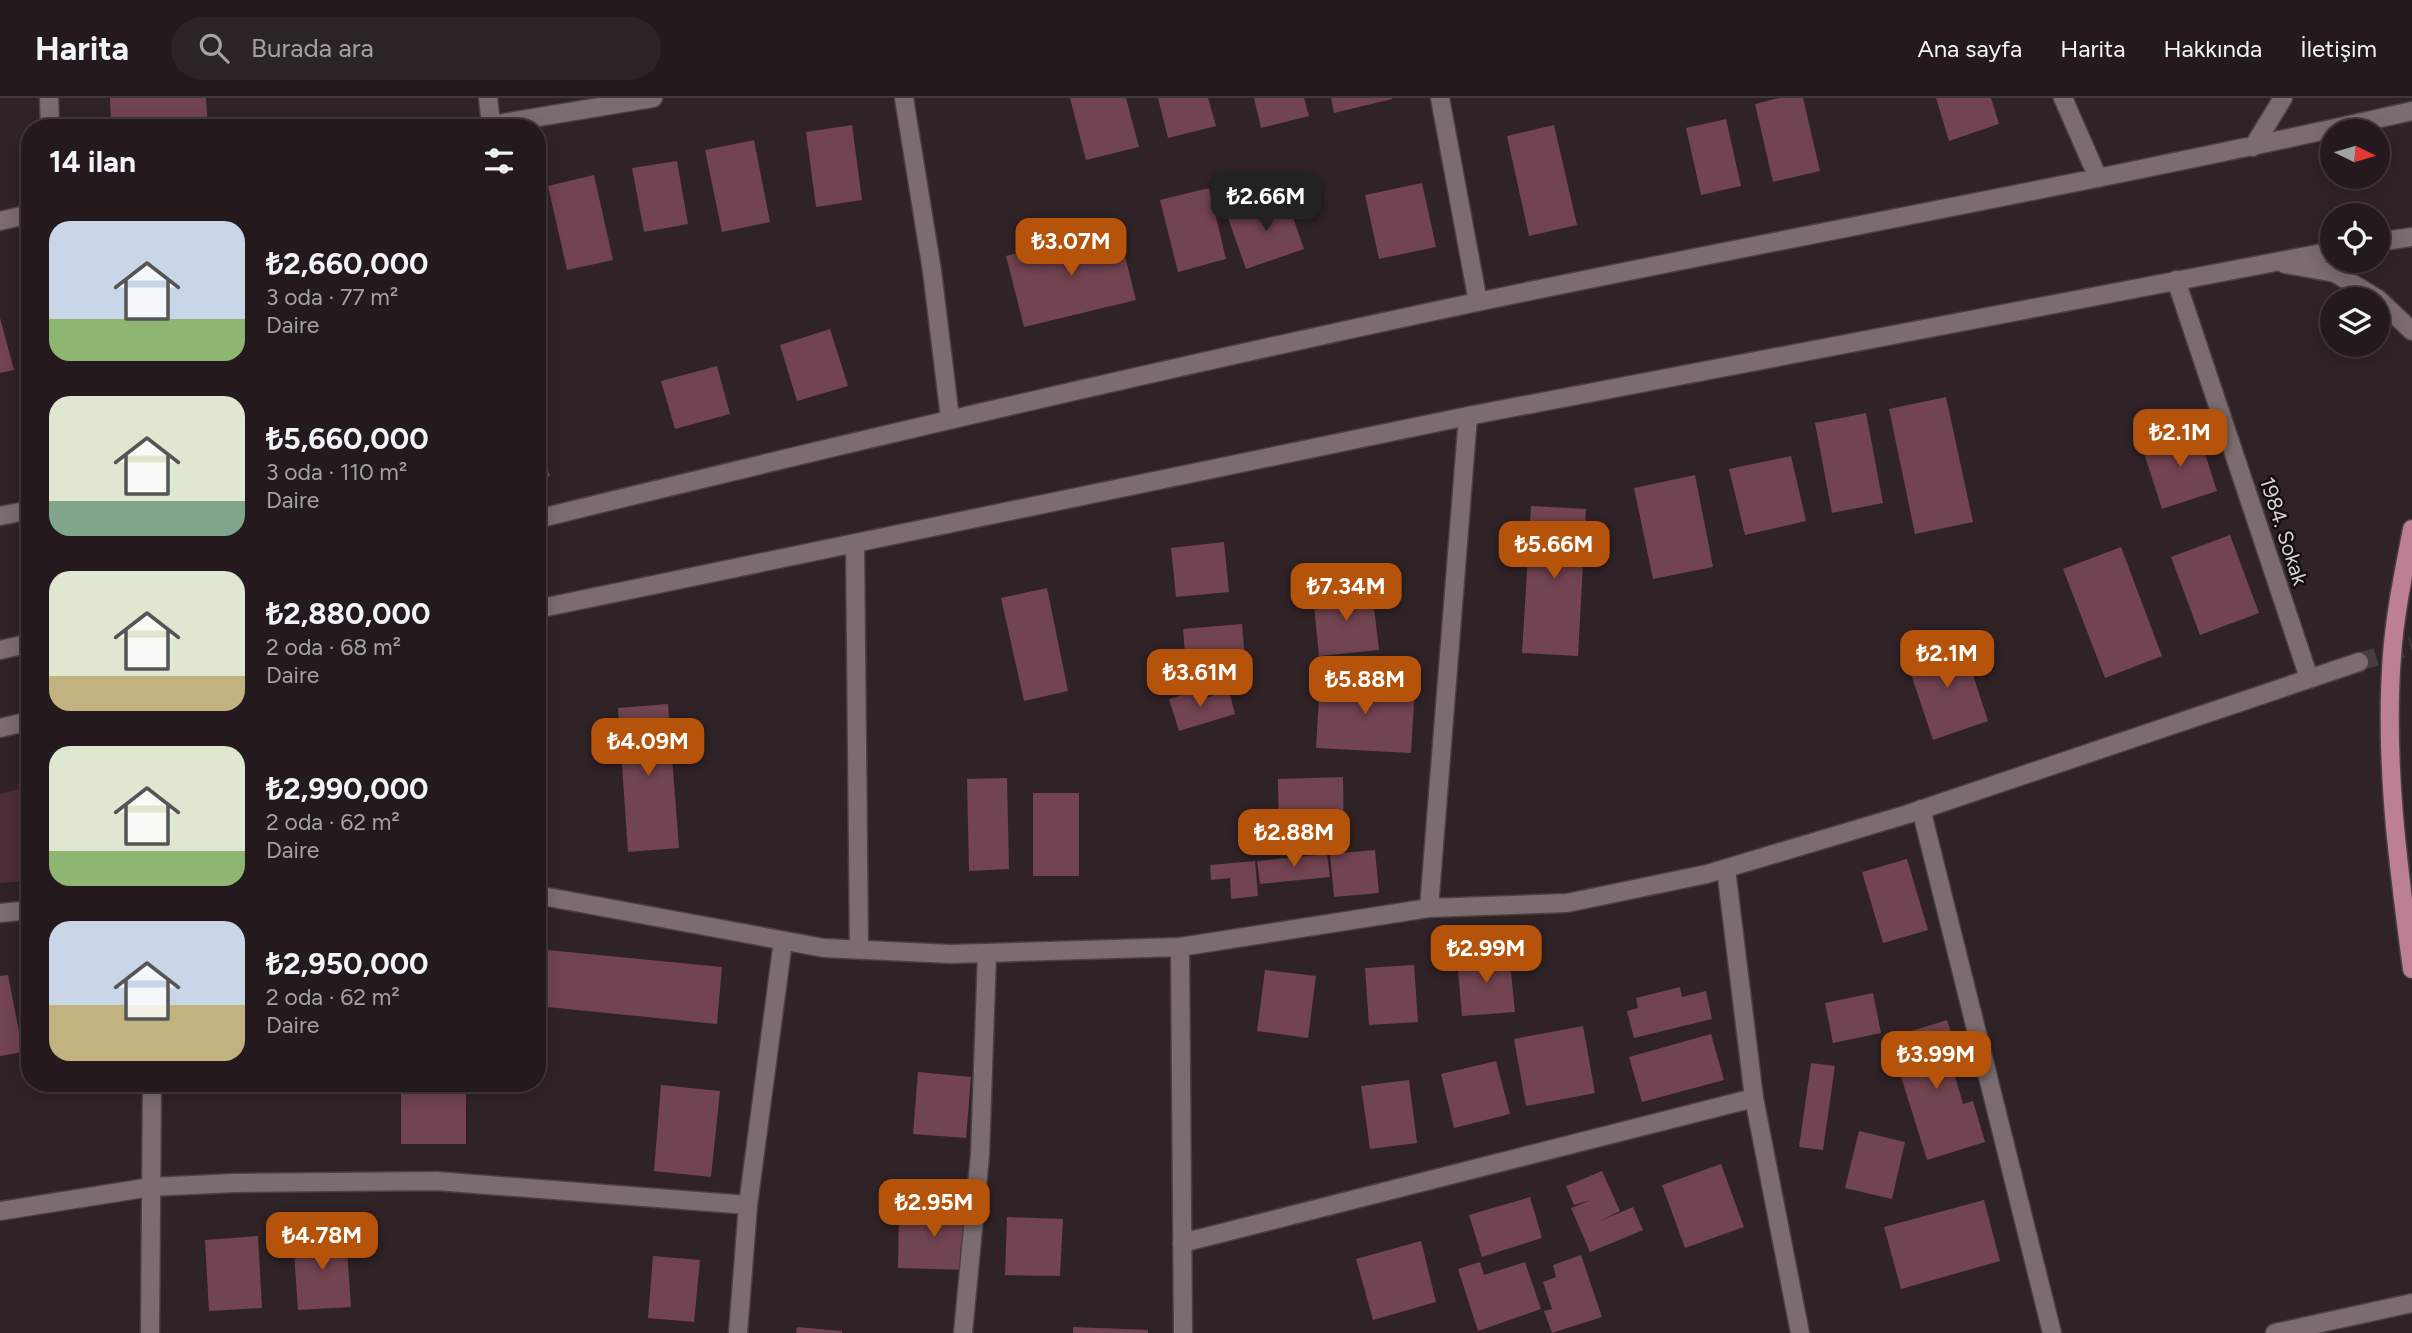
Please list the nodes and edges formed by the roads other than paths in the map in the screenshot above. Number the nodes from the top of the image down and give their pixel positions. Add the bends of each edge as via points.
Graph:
1 (49, 98) edge
2 (488, 98) edge
3 (653, 98) edge
4 (904, 98) edge
5 (1440, 98) edge
6 (2063, 98) edge
7 (2283, 98) edge
8 (2412, 111) edge
9 (50, 119) edge
10 (484, 119) edge
11 (525, 119) edge
12 (2253, 147) junction
13 (2098, 178) junction
14 (21, 216) edge
15 (0, 221) edge
16 (2412, 237) edge
17 (2390, 240) edge
18 (2320, 253) edge
19 (2274, 262) junction
20 (2176, 280) junction
21 (2358, 287) edge
22 (1478, 302) junction
23 (2390, 310) edge
24 (2412, 331) edge
25 (1468, 416) junction
26 (950, 418) junction
27 (21, 512) edge
28 (0, 516) edge
29 (546, 517) edge
30 (2412, 529) edge
31 (855, 544) junction
32 (546, 608) edge
33 (21, 645) edge
34 (0, 650) edge
35 (2360, 662) tunnel mouth
36 (2309, 678) junction
37 (21, 723) edge
38 (0, 728) edge
39 (1921, 809) junction
40 (1726, 869) junction
41 (546, 897) edge
42 (1429, 908) junction
43 (21, 911) edge
44 (0, 913) edge
45 (783, 941) junction
46 (1180, 947) junction
47 (859, 950) junction
48 (987, 953) junction
49 (2412, 969) edge
50 (152, 1092) edge
51 (1754, 1098) junction
52 (151, 1187) junction
53 (748, 1205) junction
54 (0, 1211) edge
55 (1182, 1242) junction
56 (2412, 1303) edge
57 (150, 1333) edge
58 (738, 1333) edge
59 (963, 1333) edge
60 (1183, 1333) edge
61 (1800, 1333) edge
62 (2052, 1333) edge
63 (2275, 1333) edge

1 - 9 street
2 - 10 street
3 - 11 street
4 - 26 street
5 - 22 street
6 - 13 street
7 - 12 street
8 - 12 street
12 - 13 street
13 - 22 street
14 - 15 street
16 - 17 street
18 - 19 street
19 - 20 street
19 - 21 street via 2335,273
20 - 25 street
20 - 36 street, 1984. Sokak
22 - 26 street
23 - 24 street
25 - 31 street
25 - 42 street
26 - 29 street
27 - 28 street
30 - 49 main road via 2392,657 2391,760
31 - 32 street
31 - 47 street
33 - 34 street
35 - 36 street
36 - 39 street
37 - 38 street
39 - 40 street
39 - 62 street
40 - 42 street via 1567,903
40 - 51 street
41 - 45 street
42 - 46 street
43 - 44 street
45 - 47 street
45 - 53 street
46 - 48 street
46 - 55 street
47 - 48 street
48 - 59 street via 980,1155
50 - 52 street
51 - 55 street
51 - 61 street
52 - 53 street via 436,1181
52 - 54 street
52 - 57 street
53 - 58 street
55 - 60 street
56 - 63 street

